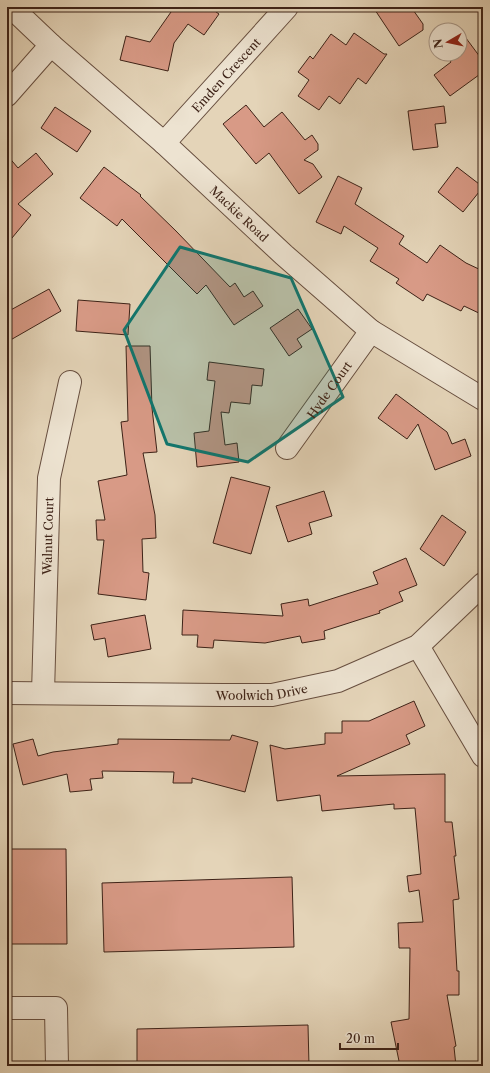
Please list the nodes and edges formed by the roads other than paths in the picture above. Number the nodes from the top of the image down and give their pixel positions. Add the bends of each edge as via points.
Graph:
1 (11, 7) edge
2 (287, 7) edge
3 (51, 45) junction
4 (7, 95) edge
5 (164, 143) junction
6 (371, 331) junction
7 (70, 382) dead end
8 (483, 399) edge
9 (287, 448) dead end
10 (483, 584) edge
11 (418, 646) junction
12 (7, 693) edge
13 (43, 693) junction
14 (483, 756) edge
15 (7, 1008) edge
16 (57, 1066) edge

1 - 3 street, Mackie Road
2 - 5 street, Emden Crescent
3 - 4 street
3 - 5 street, Mackie Road
5 - 6 street, Mackie Road via 284,256
6 - 8 street, Mackie Road
6 - 9 street, Hyde Court
7 - 13 street, Walnut Court via 49,478
10 - 11 street, Woolwich Drive
11 - 13 street, Woolwich Drive via 338,681 272,694
11 - 14 street
12 - 13 street, Woolwich Drive
15 - 16 street via 56,1008

